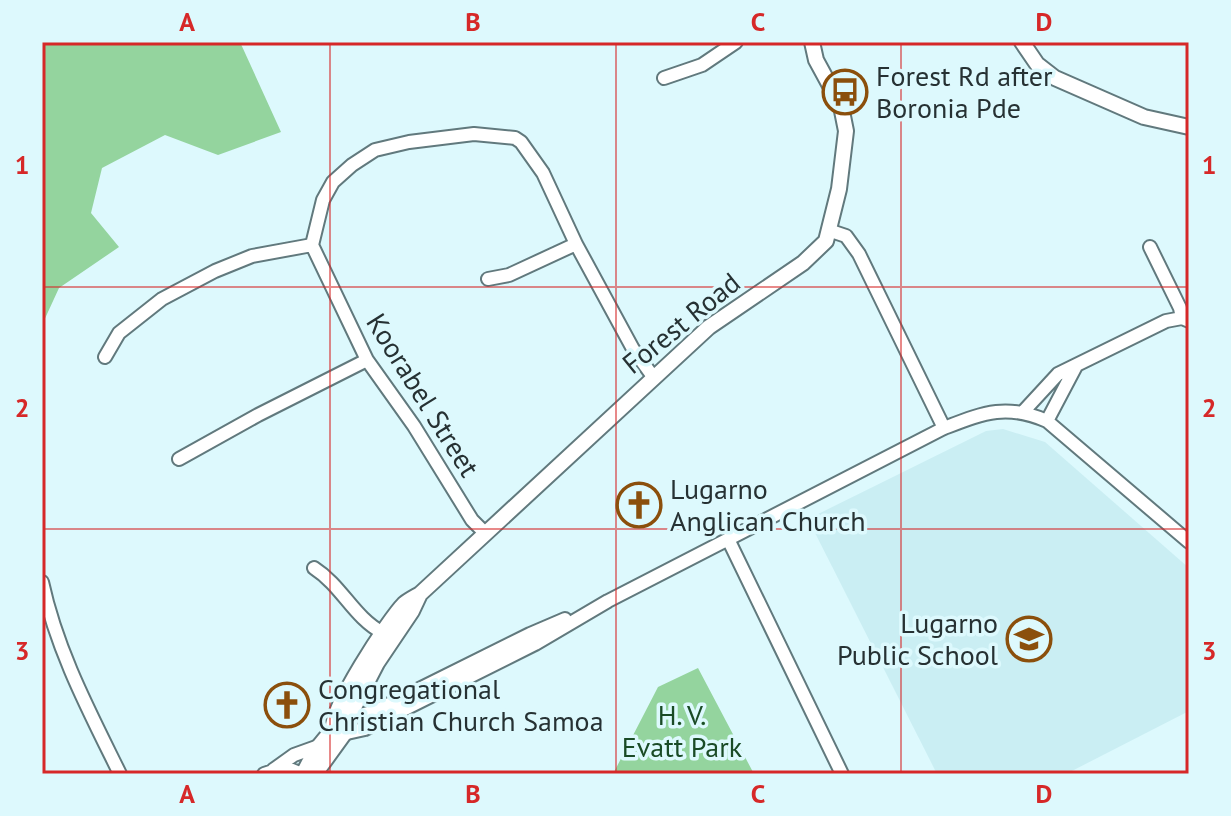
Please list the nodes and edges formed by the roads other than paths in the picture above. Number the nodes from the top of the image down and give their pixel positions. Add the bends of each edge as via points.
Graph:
1 (736, 42) edge
2 (812, 42) edge
3 (1022, 42) edge
4 (664, 78) dead end
5 (1189, 127) edge
6 (831, 231) junction
7 (576, 244) junction
8 (312, 245) junction
9 (1150, 247) dead end
10 (488, 279) dead end
11 (1185, 319) edge
12 (105, 357) dead end
13 (367, 360) junction
14 (1076, 366) junction
15 (654, 378) junction
16 (1022, 413) junction
17 (1047, 421) junction
18 (944, 428) junction
19 (179, 459) dead end
20 (485, 533) junction
21 (728, 539) junction
22 (1189, 542) edge
23 (314, 568) dead end
24 (42, 582) edge
25 (420, 594) junction
26 (608, 601) junction
27 (383, 633) junction
28 (361, 693) junction
29 (381, 708) junction
30 (343, 725) junction
31 (319, 746) junction
32 (268, 772) edge
33 (120, 774) edge
34 (302, 774) edge
35 (315, 774) edge
36 (842, 774) edge

1 - 4 street via 702,65
2 - 6 street via 845,123
3 - 5 street via 1055,78 1144,117
6 - 15 street, Forest Road via 811,257 717,321
6 - 18 street via 846,236 859,254
7 - 8 street via 543,173 521,142 488,134 375,150 333,182
7 - 10 street via 509,275
7 - 15 street
8 - 12 street via 252,256 162,299 119,333
8 - 13 street, Koorabel Street
9 - 11 street
11 - 14 street via 1166,321
13 - 19 street
13 - 20 street, Koorabel Street
14 - 16 street via 1058,374
14 - 17 street
15 - 20 street, Forest Road
16 - 17 street
16 - 18 street via 987,412
17 - 22 street
18 - 21 street
20 - 25 street, Forest Road
21 - 26 street
21 - 36 street
23 - 27 street via 333,582 365,622
24 - 33 street via 69,671
25 - 27 street, Forest Road via 402,607
25 - 28 street, Forest Road
26 - 29 street
26 - 30 street via 535,644 360,731
27 - 30 street, Forest Road
28 - 29 street
28 - 30 street, Forest Road
29 - 30 street
30 - 31 street, Forest Road
30 - 35 street, Forest Road
31 - 32 street
31 - 34 street, Forest Road
32 - 34 street via 285,767

